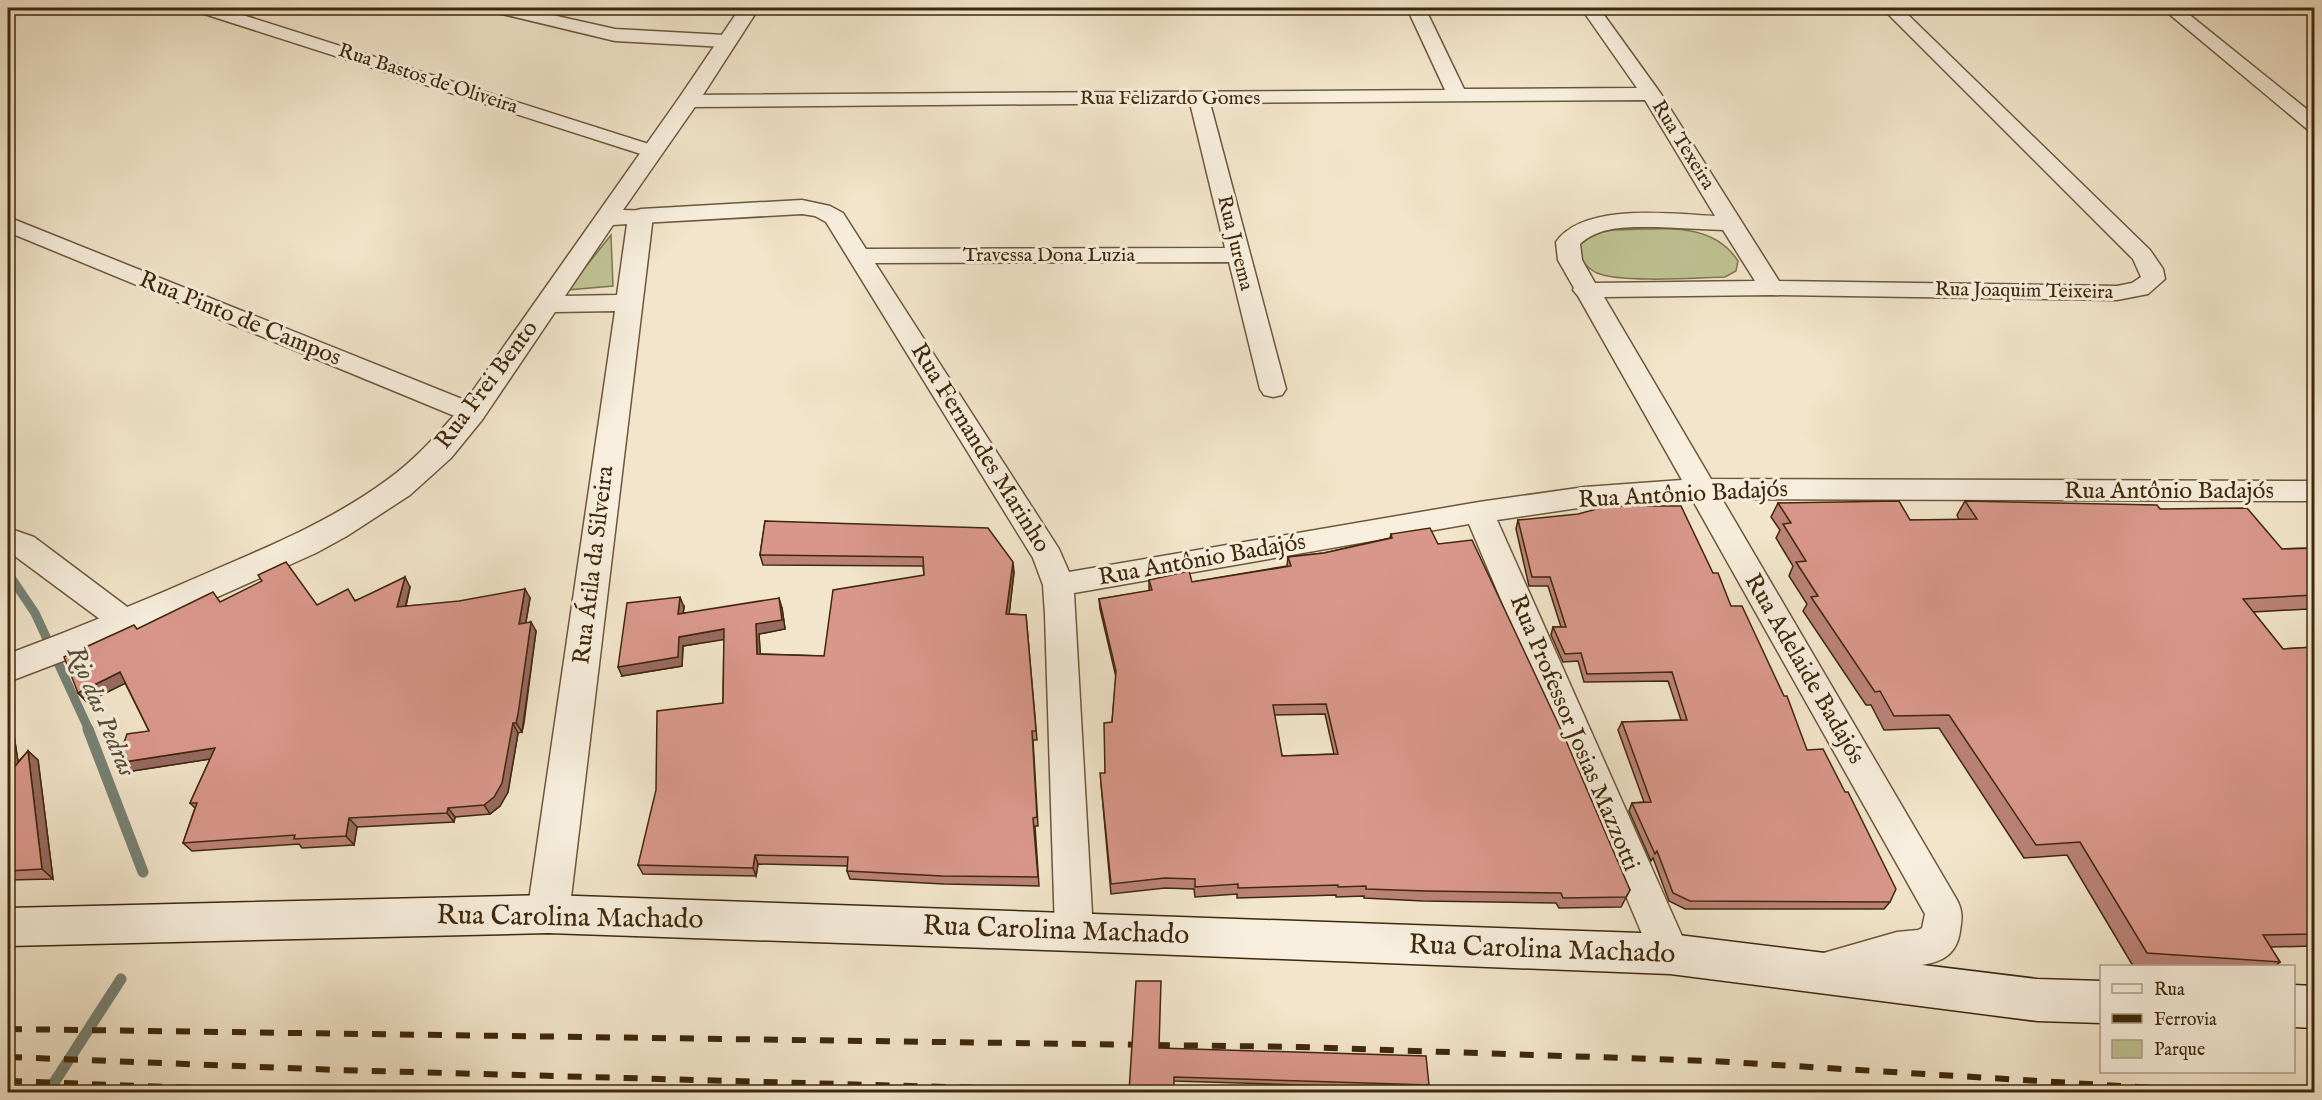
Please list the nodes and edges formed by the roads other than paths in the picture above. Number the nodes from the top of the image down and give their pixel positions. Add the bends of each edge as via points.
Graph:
1 (204, 8) edge
2 (500, 8) edge
3 (749, 8) edge
4 (1416, 8) edge
5 (1590, 8) edge
6 (1891, 8) edge
7 (2171, 8) edge
8 (725, 41) junction
9 (1652, 94) junction
10 (1457, 95) junction
11 (1198, 97) junction
12 (688, 101) junction
13 (2314, 125) edge
14 (651, 151) junction
15 (641, 216) junction
16 (605, 218) junction
17 (1731, 223) junction
18 (8, 225) edge
19 (1238, 255) junction
20 (860, 256) junction
21 (1771, 288) junction
22 (1585, 290) junction
23 (628, 303) junction
24 (548, 304) junction
25 (1273, 389) dead end
26 (472, 413) junction
27 (1700, 489) junction
28 (2314, 491) edge
29 (1479, 512) junction
30 (8, 539) edge
31 (1058, 585) junction
32 (115, 628) junction
33 (10, 667) edge
34 (548, 914) junction
35 (8, 927) edge
36 (1074, 931) junction
37 (1670, 954) junction
38 (1815, 972) junction
39 (2100, 1002) edge
40 (2295, 1006) edge
41 (2314, 1007) edge

1 - 14 street, Rua Bastos de Oliveira
2 - 8 street via 615,35
3 - 8 street, Rua Frei Bento
4 - 10 street
5 - 9 street, Rua Texeira
6 - 21 street, Rua Joaquim Teixeira via 2142,255 2152,279 2139,289 2117,293
7 - 13 street
8 - 12 street, Rua Frei Bento
9 - 10 street, Rua Felizardo Gomes
9 - 17 street, Rua Texeira
10 - 11 street, Rua Felizardo Gomes
11 - 12 street, Rua Felizardo Gomes
11 - 19 street, Rua Jurema
12 - 14 street, Rua Frei Bento
14 - 16 street, Rua Frei Bento
15 - 16 street, Rua Fernandes Marinho
15 - 20 street, Rua Fernandes Marinho via 802,207 835,218
15 - 23 street, Rua Átila da Silveira
16 - 24 street, Rua Frei Bento
17 - 21 street, Rua Texeira
17 - 22 street, Rua Adelaide Badajós via 1641,221 1587,228 1568,242 1570,260
18 - 26 street, Rua Pinto de Campos
19 - 20 street, Travessa Dona Luzia
19 - 25 street, Rua Jurema
20 - 31 street, Rua Fernandes Marinho via 1048,557
21 - 22 street, Rua Joaquim Teixeira
22 - 27 street, Rua Adelaide Badajós
23 - 24 street
23 - 34 street, Rua Átila da Silveira
24 - 26 street, Rua Frei Bento
26 - 32 street, Rua Frei Bento via 440,451 399,487 336,528 304,546
27 - 28 street, Rua Antônio Badajós
27 - 29 street, Rua Antônio Badajós via 1585,497
27 - 38 street, Rua Adelaide Badajós via 1944,912 1940,938 1924,948 1897,950
29 - 31 street, Rua Antônio Badajós
29 - 37 street, Rua Professor Josias Mazzotti
30 - 32 street via 23,545
31 - 36 street, Rua Fernandes Marinho
32 - 33 street, Rua Frei Bento
34 - 35 street, Rua Carolina Machado
34 - 36 street, Rua Carolina Machado
36 - 37 street, Rua Carolina Machado
37 - 38 street, Rua Carolina Machado
38 - 39 street, Rua Carolina Machado via 2037,1000
40 - 41 street

